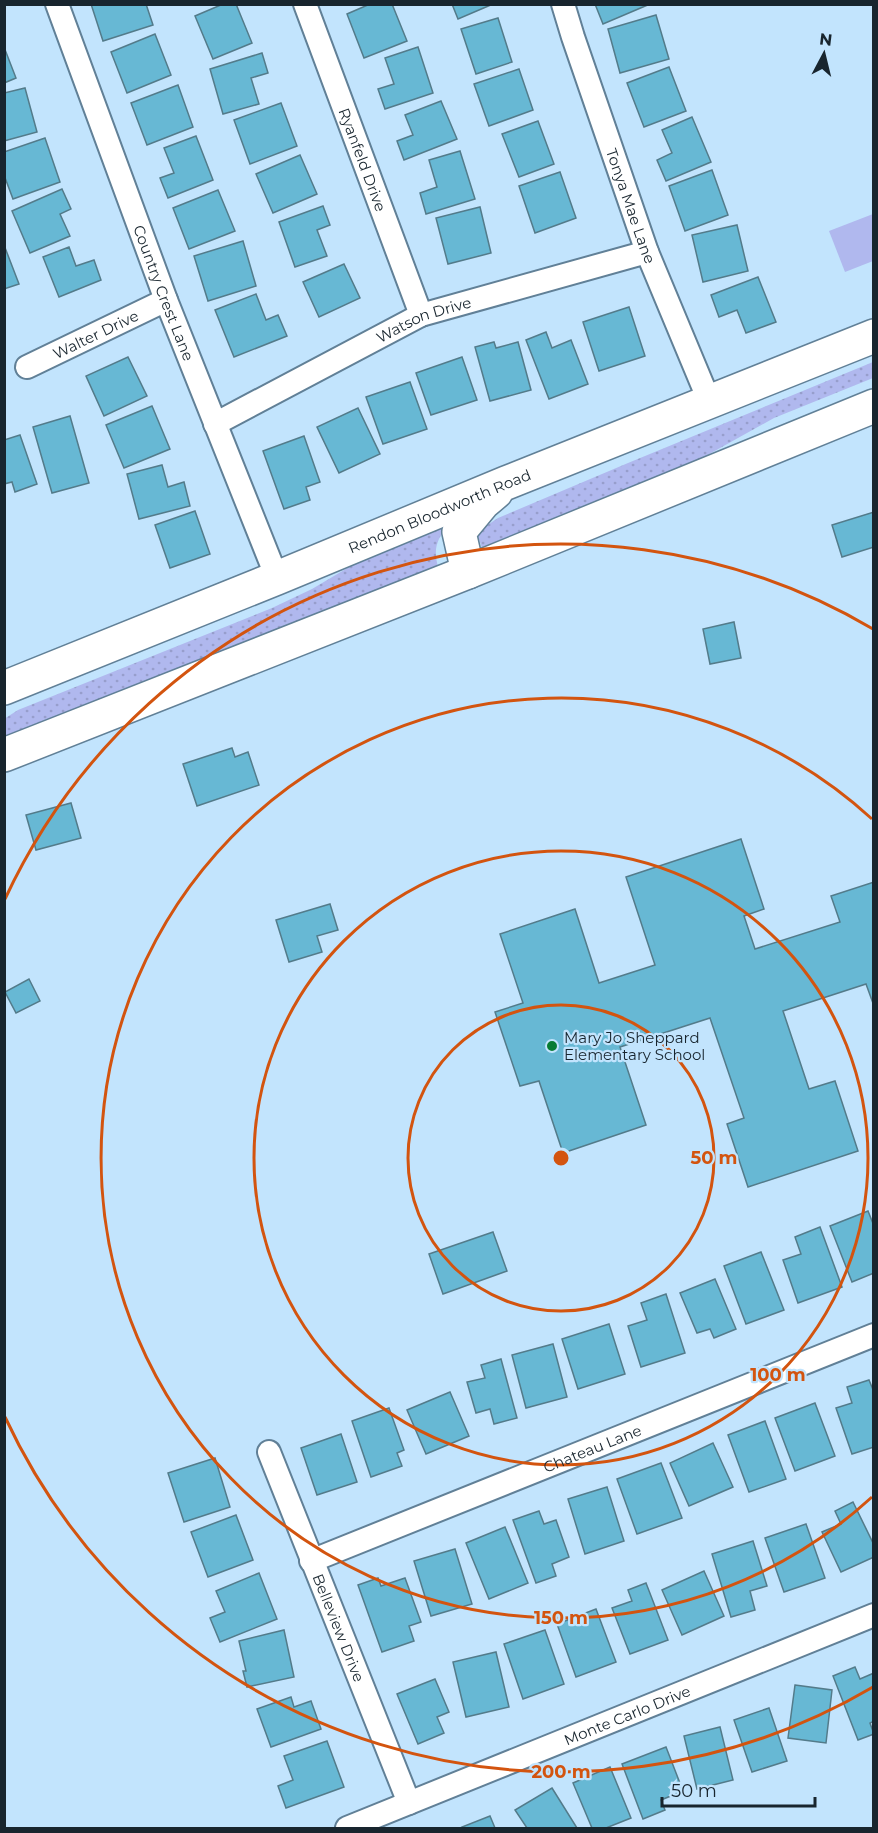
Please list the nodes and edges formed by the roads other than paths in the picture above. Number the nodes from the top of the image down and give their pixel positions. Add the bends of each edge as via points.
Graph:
1 (57, 4) edge
2 (305, 4) edge
3 (563, 4) edge
4 (647, 252) junction
5 (166, 300) junction
6 (421, 315) junction
7 (873, 336) edge
8 (27, 367) dead end
9 (710, 403) junction
10 (873, 406) edge
11 (215, 424) junction
12 (506, 483) junction
13 (468, 572) junction
14 (276, 578) junction
15 (4, 688) edge
16 (4, 755) edge
17 (873, 1335) edge
18 (269, 1452) dead end
19 (311, 1562) junction
20 (873, 1615) edge
21 (410, 1803) junction
22 (347, 1828) edge

1 - 5 street, Country Crest Lane
2 - 6 street, Ryanfeld Drive
3 - 4 street, Tonya Mae Lane
4 - 6 street, Watson Drive
4 - 9 street, Tonya Mae Lane
5 - 8 street, Walter Drive
5 - 11 street, Country Crest Lane
6 - 11 street, Watson Drive
7 - 9 main road, Rendon Bloodworth Road
9 - 12 main road, Rendon Bloodworth Road
10 - 13 main road
11 - 14 street, Country Crest Lane
12 - 13 main road via 459,532
12 - 14 main road, Rendon Bloodworth Road
13 - 16 main road
14 - 15 main road, Rendon Bloodworth Road
17 - 19 street, Chateau Lane
18 - 19 street, Belleview Drive
19 - 21 street, Belleview Drive
20 - 21 street, Monte Carlo Drive
21 - 22 street, Monte Carlo Drive

